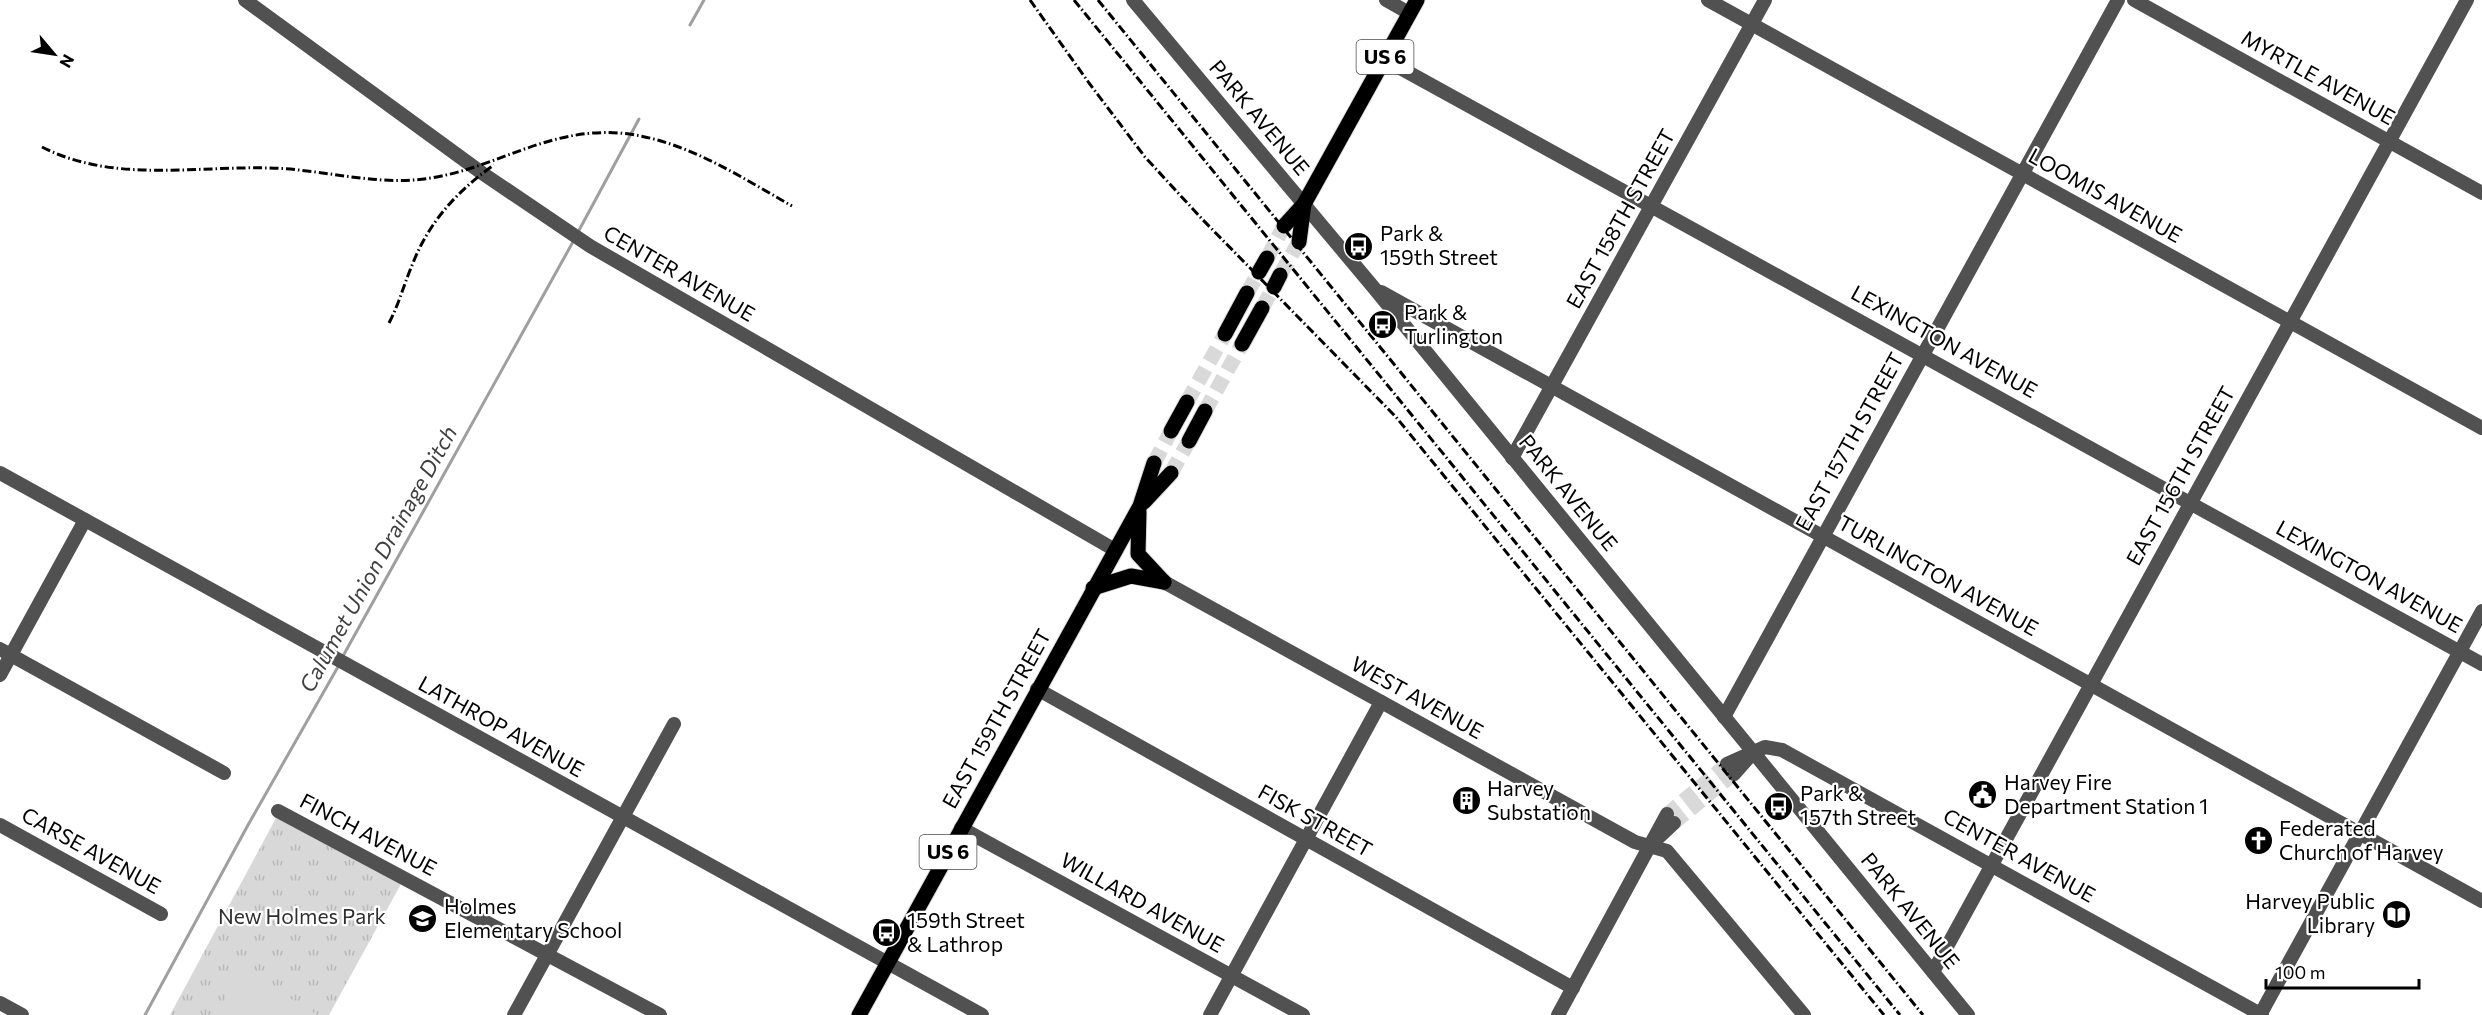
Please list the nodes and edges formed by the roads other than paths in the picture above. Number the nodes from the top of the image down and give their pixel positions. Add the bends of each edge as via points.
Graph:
1 (245, 0) edge
2 (1132, 0) edge
3 (1386, 0) edge
4 (1708, 0) edge
5 (1764, 0) edge
6 (2118, 0) edge
7 (2134, 0) edge
8 (2468, 0) edge
9 (1413, 7) edge
10 (1751, 24) junction
11 (1384, 58) junction
12 (2389, 142) junction
13 (2022, 174) junction
14 (2482, 193) edge
15 (1304, 204) junction
16 (1652, 206) junction
17 (1284, 226) tunnel mouth
18 (1299, 242) tunnel mouth
19 (1266, 258) tunnel mouth
20 (1259, 272) tunnel mouth
21 (1374, 288) junction
22 (1247, 293) tunnel mouth
23 (1262, 308) tunnel mouth
24 (2290, 322) junction
25 (1225, 334) tunnel mouth
26 (1242, 344) tunnel mouth
27 (1922, 354) junction
28 (1553, 387) junction
29 (1187, 402) tunnel mouth
30 (1205, 411) tunnel mouth
31 (2482, 428) edge
32 (1171, 431) tunnel mouth
33 (1189, 441) tunnel mouth
34 (1512, 458) junction
35 (1154, 463) tunnel mouth
36 (0, 473) edge
37 (1171, 473) tunnel mouth
38 (2190, 502) junction
39 (1140, 506) junction
40 (85, 520) junction
41 (1822, 536) junction
42 (1114, 550) junction
43 (1164, 582) junction
44 (1093, 588) junction
45 (2482, 611) edge
46 (6, 652) edge
47 (2460, 652) junction
48 (2482, 664) edge
49 (0, 675) edge
50 (2090, 684) junction
51 (1037, 689) junction
52 (1381, 702) junction
53 (1724, 717) junction
54 (674, 724) dead end
55 (1753, 753) junction
56 (1731, 769) tunnel mouth
57 (224, 772) dead end
58 (278, 811) dead end
59 (622, 818) junction
60 (1671, 818) tunnel mouth
61 (0, 825) edge
62 (961, 828) junction
63 (2360, 834) junction
64 (1306, 839) junction
65 (1652, 845) junction
66 (1990, 865) junction
67 (2482, 902) edge
68 (161, 914) dead end
69 (547, 955) junction
70 (887, 963) junction
71 (1933, 972) junction
72 (1232, 976) junction
73 (1573, 988) junction
74 (0, 1003) edge
75 (22, 1015) edge
76 (514, 1015) edge
77 (660, 1015) edge
78 (859, 1015) edge
79 (982, 1015) edge
80 (1210, 1015) edge
81 (1303, 1015) edge
82 (1558, 1015) edge
83 (1804, 1015) edge
84 (1968, 1015) edge
85 (2261, 1015) edge

1 - 42 street, CENTER AVENUE via 563,229
2 - 15 street, PARK AVENUE
3 - 9 street
4 - 10 street, LOOMIS AVENUE
5 - 10 street, EAST 158TH STREET
6 - 13 street, EAST 157TH STREET
7 - 12 street, MYRTLE AVENUE
8 - 12 street, EAST 156TH STREET
9 - 11 main road, US 6
10 - 13 street, LOOMIS AVENUE
10 - 16 street, EAST 158TH STREET
11 - 15 main road, US 6
11 - 16 street, LEXINGTON AVENUE
12 - 14 street, MYRTLE AVENUE
12 - 24 street, EAST 156TH STREET
13 - 24 street, LOOMIS AVENUE
13 - 27 street, EAST 157TH STREET
15 - 17 main road, US 6
15 - 18 main road, US 6
15 - 21 street, PARK AVENUE
16 - 27 street, LEXINGTON AVENUE
16 - 28 street, EAST 158TH STREET
19 - 20 main road
21 - 28 street, TURLINGTON AVENUE
21 - 34 street, PARK AVENUE
22 - 25 main road
23 - 26 main road
24 - 31 street, LOOMIS AVENUE
24 - 38 street, EAST 156TH STREET
27 - 38 street, LEXINGTON AVENUE
27 - 41 street, EAST 157TH STREET
28 - 34 street, EAST 158TH STREET
28 - 41 street, TURLINGTON AVENUE
29 - 32 main road
30 - 33 main road
34 - 53 street, PARK AVENUE
35 - 39 main road, EAST 159TH STREET / US 6
36 - 40 street, LATHROP AVENUE
37 - 39 main road, EAST 159TH STREET / US 6
38 - 47 street, LEXINGTON AVENUE
38 - 50 street, EAST 156TH STREET
39 - 42 main road, EAST 159TH STREET / US 6
39 - 43 main road via 1138,554
40 - 46 street
40 - 59 street, LATHROP AVENUE
41 - 50 street, TURLINGTON AVENUE
41 - 53 street, EAST 157TH STREET
42 - 44 main road, EAST 159TH STREET / US 6
43 - 44 main road via 1131,576
43 - 52 street, WEST AVENUE
44 - 51 main road, EAST 159TH STREET / US 6
45 - 47 street
46 - 49 street
46 - 57 street
47 - 48 street, LEXINGTON AVENUE
47 - 63 street
50 - 63 street, TURLINGTON AVENUE
50 - 66 street, EAST 156TH STREET
51 - 62 main road, EAST 159TH STREET / US 6
51 - 64 street, FISK STREET
52 - 64 street
52 - 65 street, WEST AVENUE via 1635,842
53 - 55 street, PARK AVENUE
54 - 59 street
55 - 56 street
55 - 66 street, CENTER AVENUE via 1765,747 1782,750
55 - 71 street, PARK AVENUE
58 - 69 street, FINCH AVENUE
59 - 69 street
59 - 70 street, LATHROP AVENUE
60 - 65 street
61 - 68 street, CARSE AVENUE
62 - 70 main road, EAST 159TH STREET / US 6
62 - 72 street, WILLARD AVENUE
63 - 67 street, TURLINGTON AVENUE
63 - 85 street
64 - 72 street
64 - 73 street, FISK STREET
65 - 73 street
65 - 83 street, WEST AVENUE via 1666,851
66 - 71 street, EAST 156TH STREET
66 - 85 street, CENTER AVENUE
69 - 76 street
69 - 77 street, FINCH AVENUE
70 - 78 main road, EAST 159TH STREET / US 6
70 - 79 street, LATHROP AVENUE
71 - 84 street, PARK AVENUE
72 - 80 street
72 - 81 street, WILLARD AVENUE
73 - 82 street
74 - 75 street

